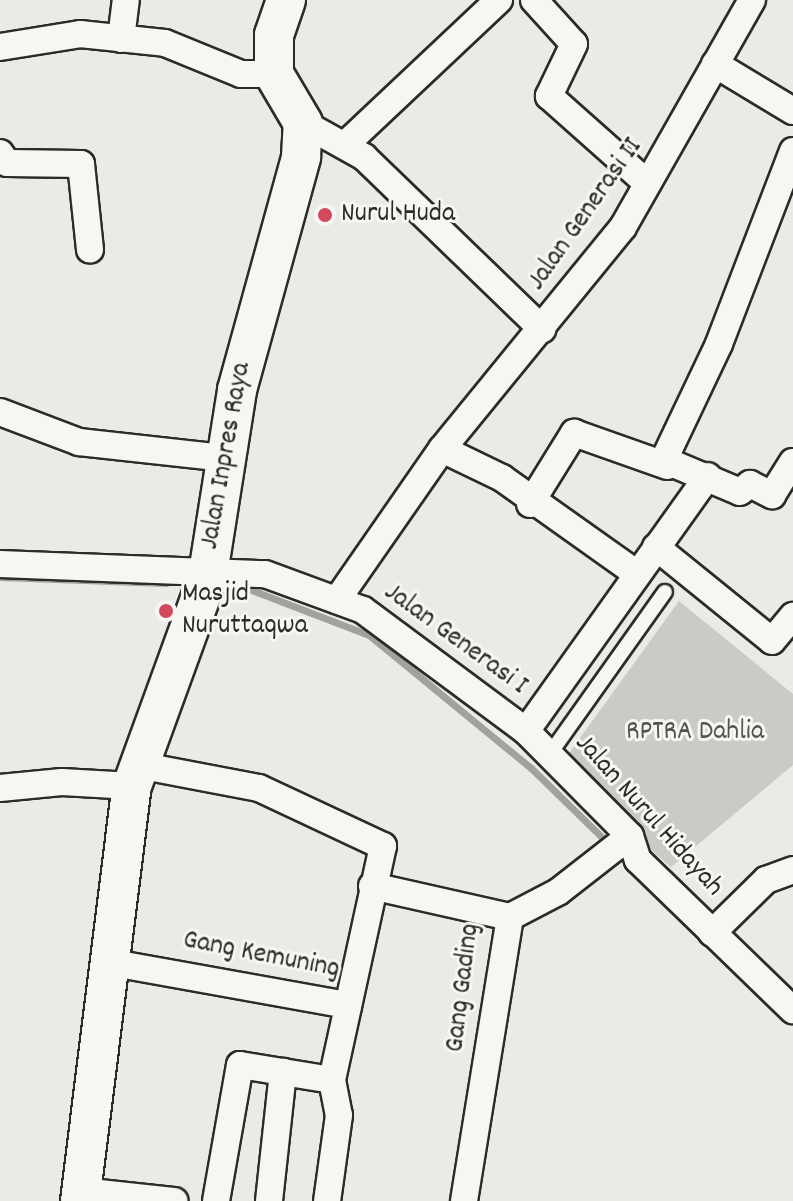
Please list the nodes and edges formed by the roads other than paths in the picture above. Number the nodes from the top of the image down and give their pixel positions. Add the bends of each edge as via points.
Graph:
1 (126, 0) edge
2 (286, 0) edge
3 (499, 0) edge
4 (534, 0) edge
5 (752, 0) edge
6 (121, 39) junction
7 (0, 47) edge
8 (715, 64) junction
9 (274, 74) junction
10 (793, 111) edge
11 (303, 123) junction
12 (347, 143) junction
13 (793, 151) edge
14 (0, 153) edge
15 (647, 183) junction
16 (90, 250) dead end
17 (542, 329) junction
18 (0, 412) edge
19 (442, 449) junction
20 (223, 458) junction
21 (793, 462) edge
22 (667, 466) junction
23 (708, 476) junction
24 (530, 504) junction
25 (656, 547) junction
26 (0, 564) edge
27 (637, 574) junction
28 (198, 577) junction
29 (665, 592) dead end
30 (337, 600) junction
31 (793, 616) edge
32 (526, 731) junction
33 (549, 755) junction
34 (135, 776) junction
35 (0, 788) edge
36 (620, 846) junction
37 (793, 870) edge
38 (372, 886) junction
39 (510, 917) junction
40 (712, 933) junction
41 (108, 962) junction
42 (348, 1005) junction
43 (793, 1010) edge
44 (283, 1072) junction
45 (332, 1080) junction
46 (81, 1196) edge
47 (174, 1201) edge
48 (216, 1201) edge
49 (269, 1201) edge
50 (327, 1201) edge
51 (464, 1201) edge

1 - 6 street
2 - 9 street via 274,35
3 - 12 street
4 - 15 street via 574,44 549,96
5 - 8 street, Jalan Generasi II
6 - 7 street via 80,34
6 - 9 street via 165,43 241,74
8 - 10 street
8 - 15 street, Jalan Generasi II
9 - 11 street
11 - 12 street, Jalan Generasi II
11 - 20 street, Jalan Inpres Raya via 301,157
12 - 17 street, Jalan Generasi II
13 - 22 street
14 - 16 street via 7,163 81,164
15 - 17 street, Jalan Generasi II via 609,247
17 - 19 street
18 - 20 street via 79,442
19 - 24 street via 502,478
19 - 30 street
20 - 28 street, Jalan Inpres Raya
21 - 23 street via 772,495 750,484 740,492
22 - 23 street
22 - 24 street via 571,434
23 - 25 street
24 - 27 street
25 - 27 street
25 - 31 street via 772,641
26 - 28 street, Jalan Generasi I
27 - 32 street
28 - 30 street, Jalan Generasi I via 265,574
28 - 34 street, Jalan Inpres Raya
29 - 33 lane
30 - 32 street, Jalan Generasi I via 398,630
32 - 33 street, Jalan Nurul Hidayah
33 - 36 street, Jalan Nurul Hidayah
34 - 35 street
34 - 38 street, Gang Kemuning via 259,788 373,838 383,846
34 - 41 street, Jalan Inpres Raya via 127,872
36 - 39 street
36 - 40 street, Jalan Nurul Hidayah
37 - 40 street via 766,880
38 - 39 street, Gang Gading
38 - 42 street, Gang Kemuning
39 - 51 street, Gang Gading
40 - 43 street, Jalan Nurul Hidayah
41 - 42 street, Gang Kemuning
41 - 46 street, Jalan Inpres Raya
42 - 45 street
44 - 45 street
44 - 48 street via 236,1070
44 - 49 street
45 - 50 street via 339,1115
46 - 47 street

